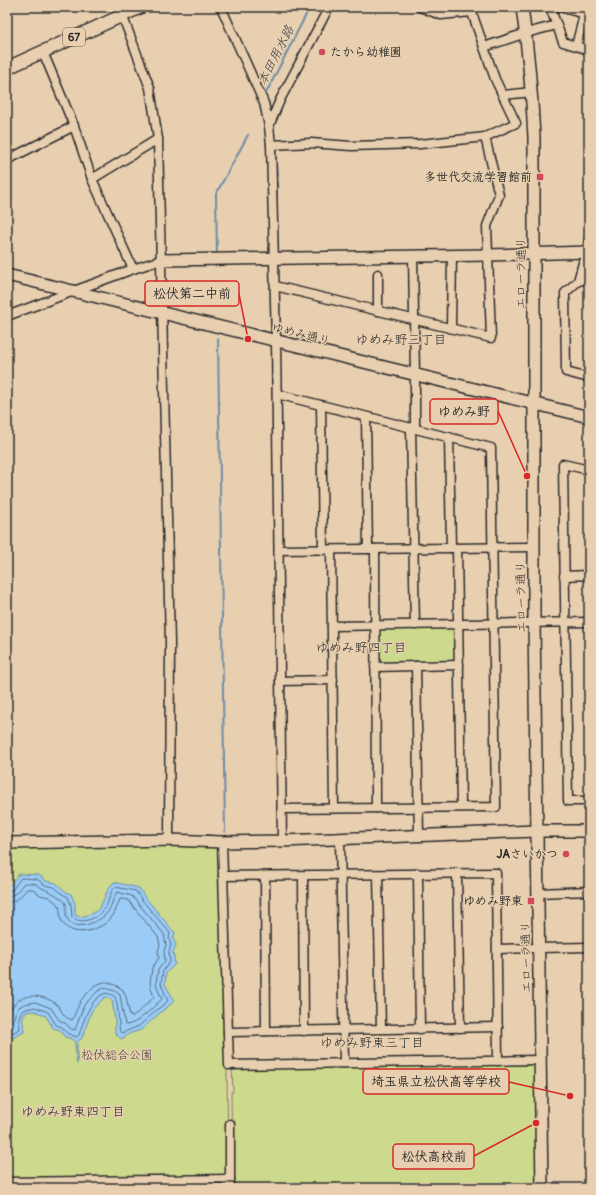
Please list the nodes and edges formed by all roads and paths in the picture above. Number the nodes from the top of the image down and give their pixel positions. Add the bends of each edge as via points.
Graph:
1 (141, 7) edge
2 (221, 7) edge
3 (329, 7) edge
4 (420, 7) edge
5 (522, 7) edge
6 (550, 7) edge
7 (559, 7) edge
8 (471, 10) edge
9 (586, 10) edge
10 (121, 11) edge
11 (557, 25) junction
12 (526, 33) junction
13 (576, 46) junction
14 (484, 47) junction
15 (589, 50) edge
16 (42, 52) junction
17 (7, 68) edge
18 (532, 92) junction
19 (503, 95) junction
20 (74, 126) junction
21 (269, 126) junction
22 (485, 137) junction
23 (158, 139) junction
24 (271, 145) junction
25 (7, 160) edge
26 (92, 179) junction
27 (589, 241) edge
28 (587, 252) edge
29 (535, 254) junction
30 (452, 255) junction
31 (488, 255) junction
32 (413, 256) junction
33 (274, 258) junction
34 (161, 260) junction
35 (132, 269) junction
36 (378, 274) dead end
37 (7, 275) edge
38 (589, 279) edge
39 (578, 281) junction
40 (274, 286) junction
41 (74, 291) junction
42 (378, 311) junction
43 (161, 313) junction
44 (7, 316) edge
45 (414, 320) junction
46 (451, 328) junction
47 (276, 341) junction
48 (415, 375) junction
49 (589, 378) edge
50 (277, 394) junction
51 (534, 404) junction
52 (321, 405) junction
53 (366, 417) junction
54 (589, 418) edge
55 (413, 428) junction
56 (449, 437) junction
57 (589, 470) edge
58 (533, 547) junction
59 (454, 548) junction
60 (493, 548) junction
61 (371, 549) junction
62 (413, 549) junction
63 (279, 550) junction
64 (327, 550) junction
65 (564, 576) junction
66 (589, 576) edge
67 (565, 622) junction
68 (589, 622) edge
69 (494, 623) junction
70 (534, 623) junction
71 (458, 624) junction
72 (415, 625) junction
73 (332, 626) junction
74 (375, 626) junction
75 (459, 665) junction
76 (416, 666) junction
77 (375, 667) junction
78 (333, 680) junction
79 (280, 681) junction
80 (589, 800) edge
81 (461, 807) junction
82 (334, 808) junction
83 (376, 808) junction
84 (418, 808) junction
85 (282, 809) junction
86 (589, 830) edge
87 (537, 831) junction
88 (419, 836) junction
89 (169, 838) junction
90 (340, 839) junction
91 (282, 841) junction
92 (222, 842) junction
93 (7, 843) edge
94 (457, 873) junction
95 (418, 874) junction
96 (340, 875) junction
97 (378, 875) junction
98 (223, 876) junction
99 (265, 876) junction
100 (303, 876) junction
101 (589, 891) edge
102 (538, 893) junction
103 (589, 947) edge
104 (539, 948) junction
105 (497, 949) junction
106 (498, 1027) junction
107 (460, 1028) junction
108 (381, 1029) junction
109 (420, 1029) junction
110 (304, 1030) junction
111 (342, 1030) junction
112 (266, 1031) junction
113 (228, 1032) junction
114 (540, 1060) junction
115 (498, 1061) junction
116 (344, 1063) junction
117 (230, 1124) dead end
118 (7, 1182) edge
119 (65, 1184) edge
120 (230, 1184) edge
121 (542, 1188) edge

1 - 10 main road, 67
2 - 21 street via 264,104
3 - 21 street
4 - 8 street via 441,15
5 - 12 street, エローラ通り
6 - 11 street
7 - 9 street
8 - 14 street
9 - 13 street
10 - 16 main road, 67
10 - 23 street via 150,88
11 - 12 street
11 - 13 street via 563,42
12 - 14 street
12 - 18 street, エローラ通り
13 - 15 street
14 - 19 street
16 - 17 main road, 67
16 - 20 street
18 - 19 street
18 - 29 street, エローラ通り
19 - 22 street via 516,123
20 - 25 street
20 - 26 street
21 - 24 street
22 - 24 street via 420,144
22 - 31 street via 499,195 487,226
23 - 26 street
23 - 34 street
24 - 33 street
26 - 35 street
27 - 28 street
28 - 29 street
28 - 39 street
29 - 31 street
29 - 51 street, エローラ通り
30 - 31 street
30 - 32 street
30 - 46 street
31 - 46 street via 491,338
32 - 33 street
32 - 45 street
33 - 34 street
33 - 40 street
34 - 35 street
34 - 43 street
35 - 41 street
36 - 42 street
37 - 41 street, ゆめみ通り
38 - 39 street
39 - 49 street via 565,293 566,372
40 - 42 street
40 - 47 street
41 - 43 street, ゆめみ通り
41 - 44 street
42 - 45 street
43 - 47 street, ゆめみ通り
43 - 89 street via 169,635
45 - 46 street
45 - 48 street
47 - 48 street, ゆめみ通り
47 - 50 street
48 - 51 street, ゆめみ通り
48 - 55 street
50 - 52 street
50 - 63 street
51 - 54 street, ゆめみ通り
51 - 58 street, エローラ通り
52 - 53 street
52 - 64 street
53 - 55 street
53 - 61 street
55 - 56 street
55 - 62 street
56 - 59 street
56 - 60 street via 491,448
57 - 65 street via 563,464
58 - 60 street
58 - 70 street, エローラ通り
59 - 60 street
59 - 62 street
59 - 71 street
60 - 69 street
61 - 62 street
61 - 64 street
61 - 74 street
62 - 72 street
63 - 64 street
63 - 79 street
64 - 73 street
65 - 66 street
65 - 67 street
67 - 68 street
67 - 70 street
67 - 80 street via 568,801
69 - 70 street
69 - 71 street
69 - 81 street via 496,807
70 - 87 street, エローラ通り
71 - 72 street
71 - 75 street
72 - 74 street
73 - 74 street
73 - 78 street
74 - 77 street
75 - 76 street
75 - 81 street
76 - 77 street
76 - 84 street
77 - 83 street
78 - 79 street
78 - 82 street
79 - 85 street
81 - 84 street
82 - 83 street
82 - 85 street
83 - 84 street
84 - 88 street
85 - 91 street
86 - 87 street
87 - 88 street
87 - 102 street, エローラ通り
88 - 90 street
89 - 92 street
89 - 93 street
90 - 91 street
90 - 96 street
91 - 92 street
92 - 98 street
94 - 95 street
94 - 105 street via 496,873
94 - 107 street
95 - 97 street
95 - 109 street
96 - 97 street
96 - 100 street
96 - 111 street
97 - 108 street
98 - 99 street
98 - 113 street
99 - 100 street
99 - 112 street
100 - 110 street
101 - 102 street
102 - 104 street, エローラ通り
103 - 104 street
104 - 105 street
104 - 114 street, エローラ通り
105 - 106 street
106 - 107 street
106 - 115 street
107 - 109 street
108 - 109 street
108 - 111 street
110 - 111 street
110 - 112 street
111 - 116 street
112 - 113 street
113 - 116 street via 230,1065
114 - 115 street
114 - 121 street, エローラ通り
115 - 116 street
117 - 120 street
118 - 119 street
119 - 120 street

